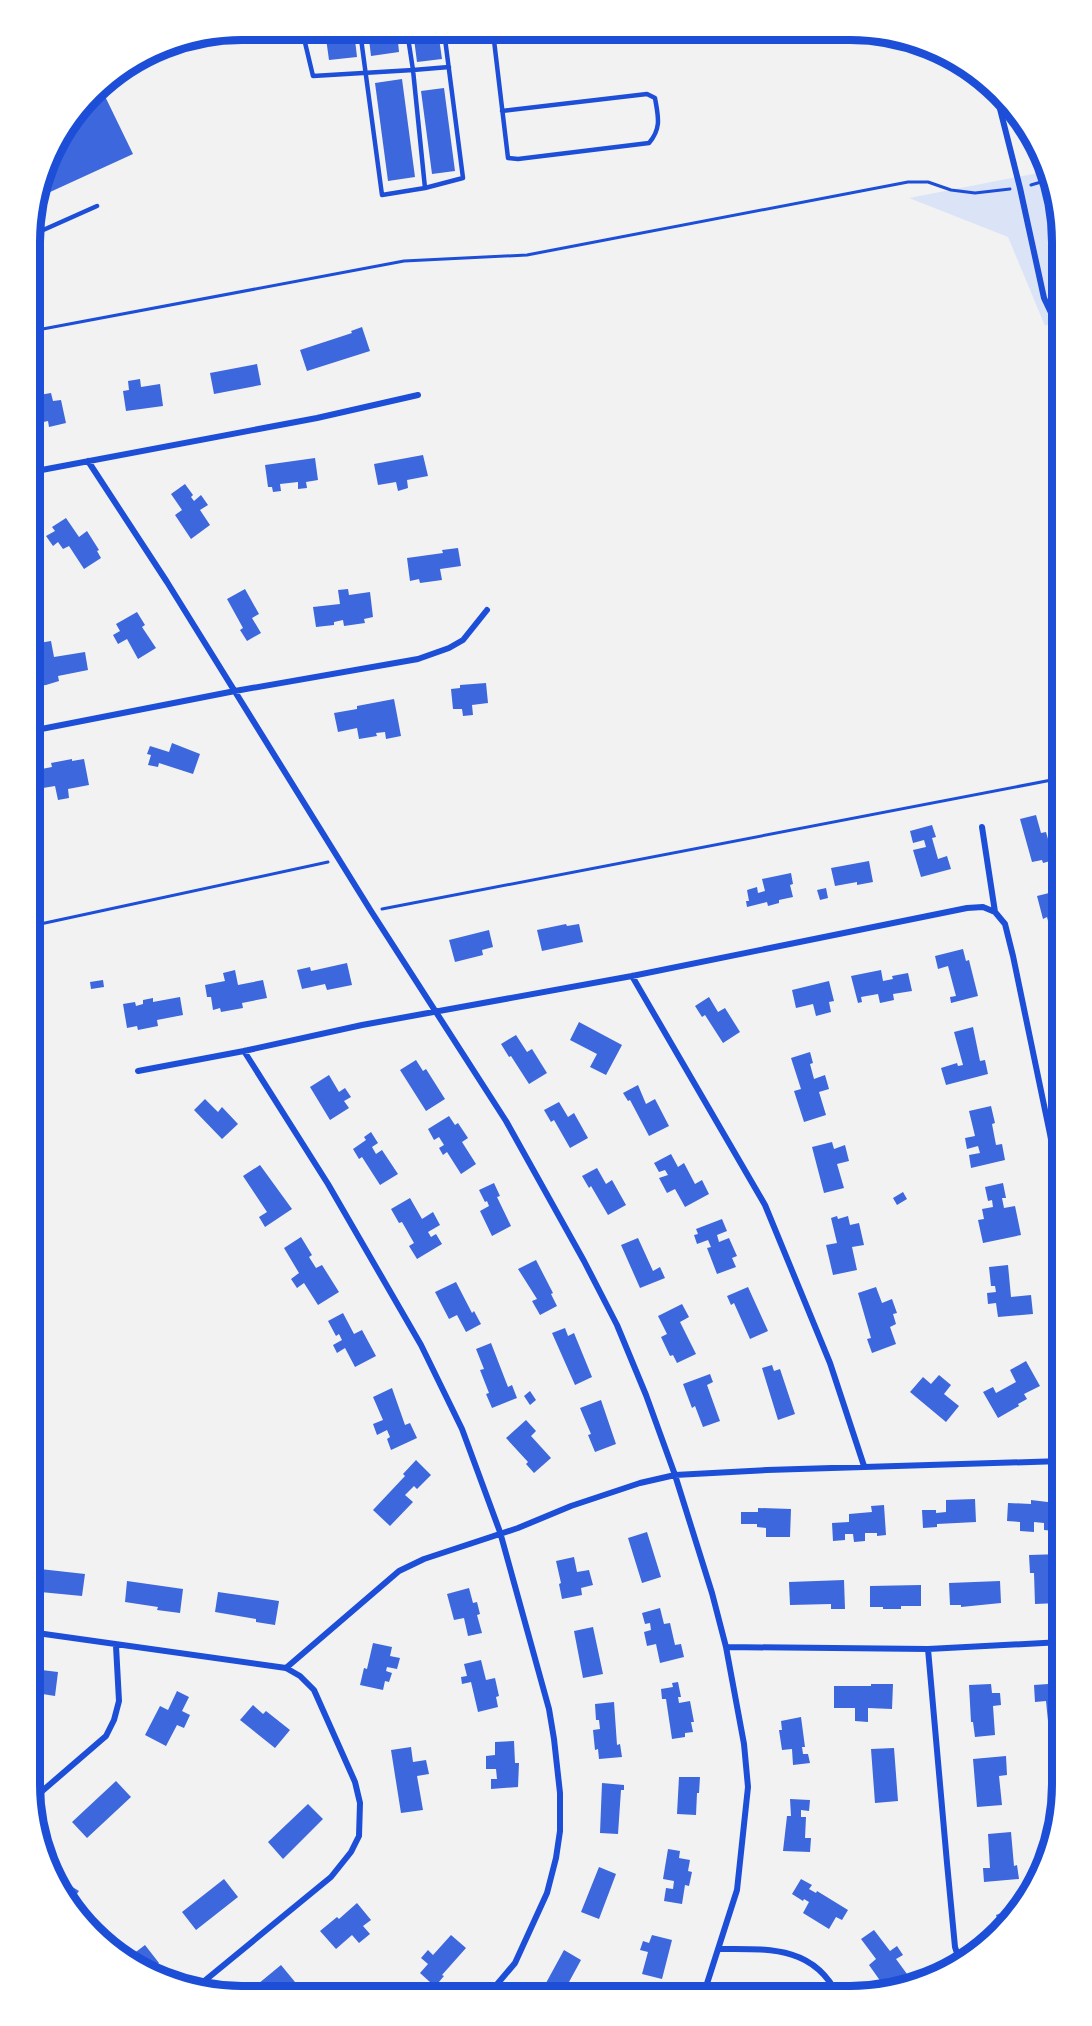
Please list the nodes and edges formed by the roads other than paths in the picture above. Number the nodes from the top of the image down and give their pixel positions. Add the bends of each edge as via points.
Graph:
1 (305, 41) edge
2 (361, 41) edge
3 (408, 41) edge
4 (445, 41) edge
5 (494, 41) edge
6 (449, 67) junction
7 (413, 70) junction
8 (366, 73) junction
9 (1000, 108) edge
10 (502, 111) junction
11 (425, 188) junction
12 (97, 206) dead end
13 (41, 231) edge
14 (1052, 315) edge
15 (418, 395) dead end
16 (88, 460) junction
17 (40, 470) edge
18 (487, 610) dead end
19 (235, 691) junction
20 (40, 729) edge
21 (982, 827) dead end
22 (995, 912) junction
23 (632, 976) junction
24 (436, 1012) junction
25 (244, 1051) junction
26 (138, 1071) dead end
27 (1051, 1142) edge
28 (1051, 1461) edge
29 (864, 1466) junction
30 (675, 1475) junction
31 (500, 1532) junction
32 (40, 1634) edge
33 (1051, 1643) edge
34 (116, 1646) junction
35 (726, 1647) junction
36 (928, 1649) junction
37 (286, 1668) junction
38 (41, 1792) edge
39 (718, 1949) junction
40 (957, 1953) edge
41 (204, 1982) edge
42 (496, 1986) edge
43 (706, 1986) edge
44 (833, 1986) edge

1 - 8 lane via 313,76
2 - 8 lane
3 - 7 lane
4 - 6 lane
5 - 10 lane
6 - 7 lane
6 - 11 lane via 463,178
7 - 8 lane
7 - 11 lane
8 - 11 lane via 382,195
9 - 14 street via 1044,298
10 - 10 lane via 507,158 518,159 649,143 660,123 655,98 647,94
12 - 13 lane
15 - 16 street via 317,418
16 - 17 street
16 - 19 street
18 - 19 street via 463,640 418,659
19 - 20 street
19 - 24 street
21 - 22 street
22 - 23 street via 983,907 967,908
22 - 27 street via 1005,924
23 - 24 street
23 - 29 street via 765,1204 830,1363
24 - 25 street
24 - 30 street via 506,1121 584,1261 617,1325
25 - 26 street
25 - 31 street via 328,1184 421,1345 462,1429
28 - 29 street
29 - 30 street
30 - 31 street via 640,1483
30 - 35 street
31 - 37 street via 399,1570
31 - 42 street via 549,1709 560,1793 560,1831 547,1893 515,1963
32 - 34 street
33 - 36 street
34 - 37 street
34 - 38 street via 119,1701 114,1720 105,1736
35 - 36 street
35 - 39 street via 744,1744 747,1787 737,1890
36 - 40 street
37 - 41 street via 314,1690 355,1782 360,1803 359,1836 331,1877
39 - 43 street
39 - 44 street via 758,1949 799,1956 817,1966

